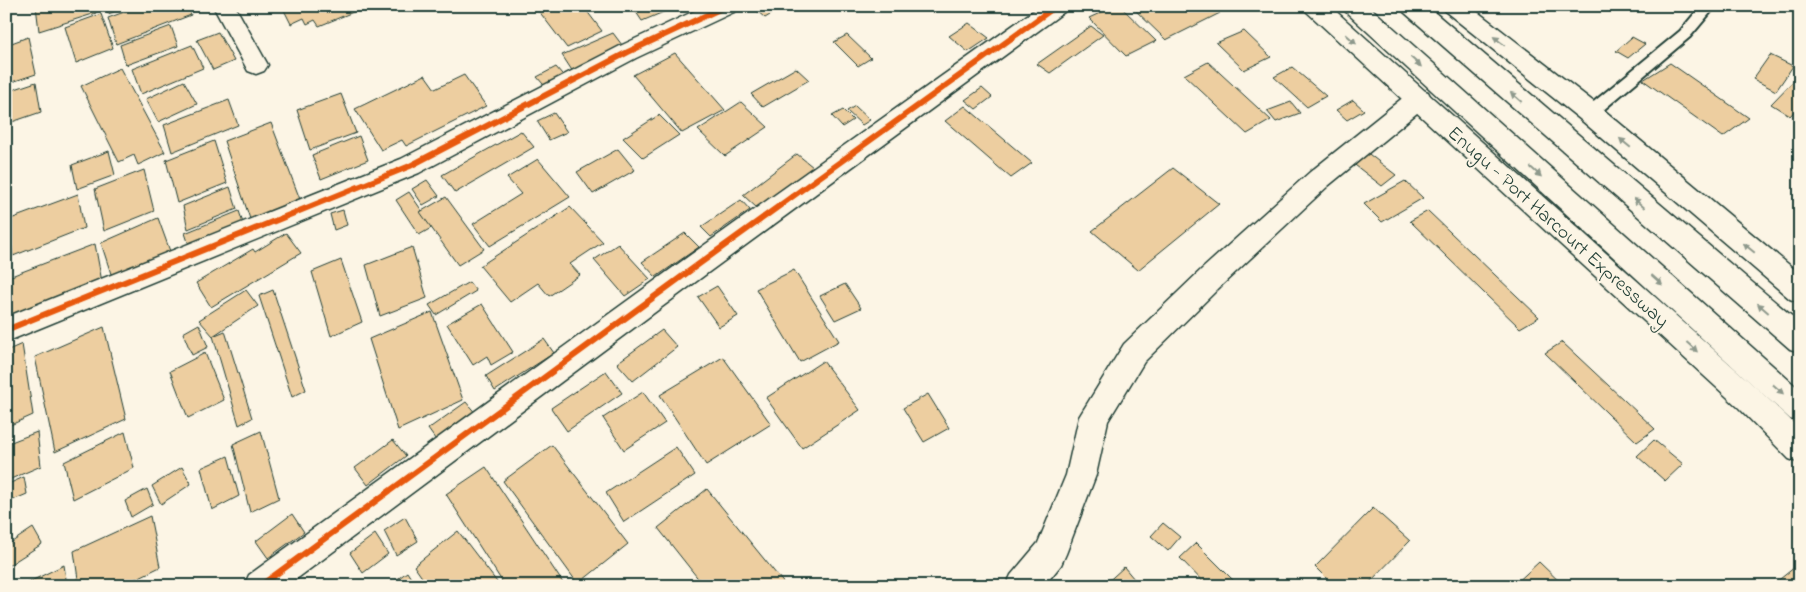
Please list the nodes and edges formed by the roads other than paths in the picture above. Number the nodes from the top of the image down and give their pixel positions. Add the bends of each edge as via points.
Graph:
1 (224, 6) edge
2 (726, 6) edge
3 (1056, 6) edge
4 (1315, 6) edge
5 (1354, 6) edge
6 (1412, 6) edge
7 (1454, 6) edge
8 (1709, 6) edge
9 (256, 65) dead end
10 (1419, 98) junction
11 (1590, 113) junction
12 (1800, 291) edge
13 (6, 330) edge
14 (1800, 340) edge
15 (1800, 409) edge
16 (1800, 449) edge
17 (260, 586) edge
18 (1022, 586) edge

1 - 9 main road
2 - 13 main road via 628,52 410,166
3 - 17 main road
4 -> 10 main road, Enugu - Port Harcourt Expressway
5 -> 15 main road, Enugu - Port Harcourt Expressway
14 -> 6 main road
11 -> 7 main road
8 - 11 lane via 1685,34
10 -> 16 main road, Enugu - Port Harcourt Expressway
10 - 18 main road via 1319,179 1134,353 1094,417 1081,475 1050,554
12 -> 11 main road

